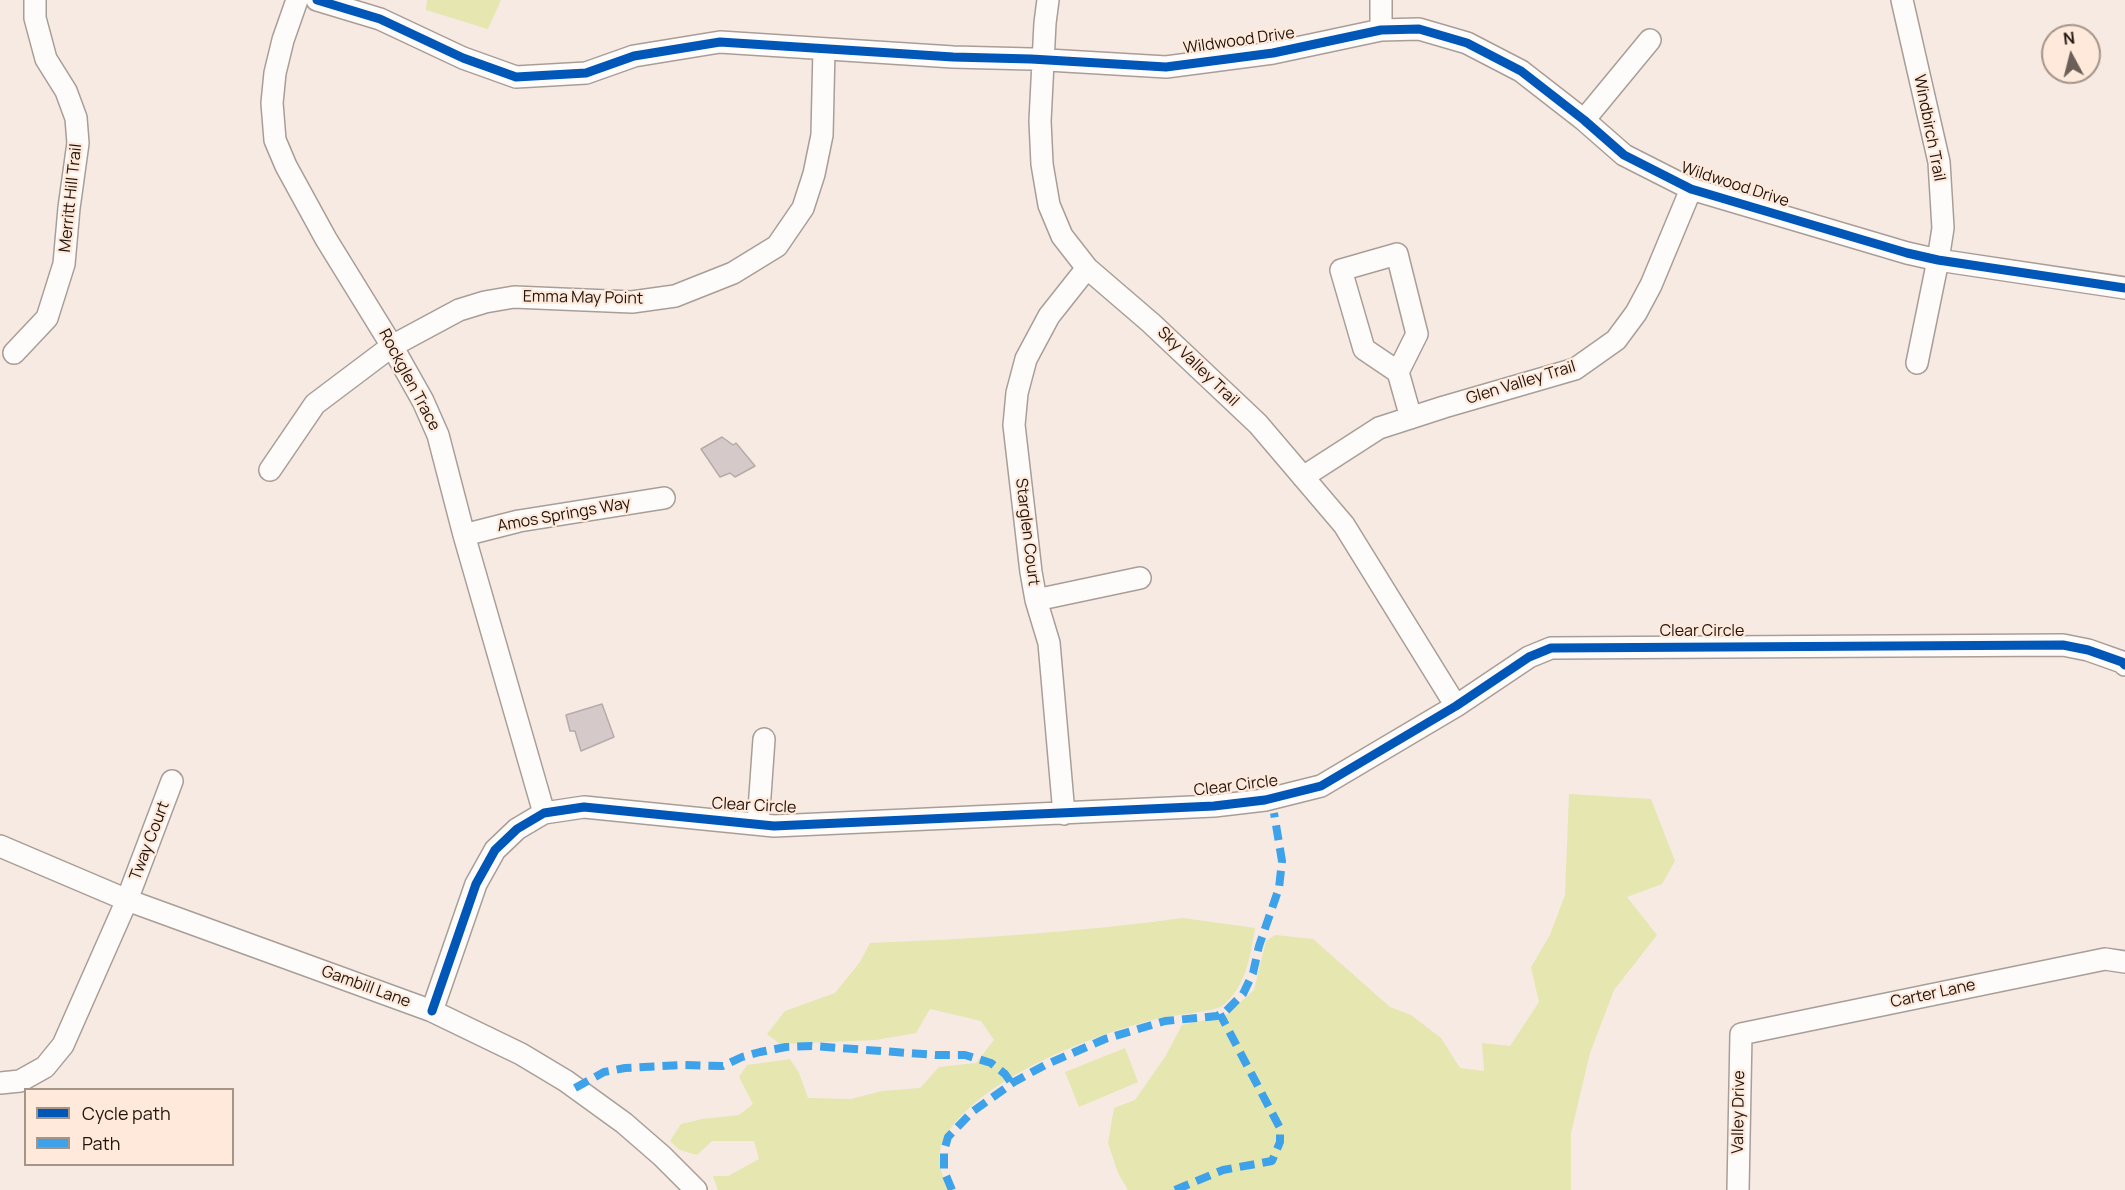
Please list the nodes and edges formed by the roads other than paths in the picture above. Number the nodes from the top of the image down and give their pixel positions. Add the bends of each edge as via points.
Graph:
1 (35, 0) edge
2 (297, 0) edge
3 (316, 0) edge
4 (1048, 0) edge
5 (1381, 0) edge
6 (1902, 0) edge
7 (1381, 30) junction
8 (1650, 40) dead end
9 (824, 49) junction
10 (1044, 59) junction
11 (1584, 120) junction
12 (1691, 189) junction
13 (1938, 260) junction
14 (1087, 267) junction
15 (2125, 288) edge
16 (392, 346) junction
17 (14, 353) dead end
18 (1917, 363) dead end
19 (1398, 372) junction
20 (1411, 417) junction
21 (270, 470) dead end
22 (1303, 477) junction
23 (664, 498) dead end
24 (464, 535) junction
25 (1140, 578) dead end
26 (1036, 600) junction
27 (2125, 665) edge
28 (1456, 706) junction
29 (764, 739) dead end
30 (172, 781) dead end
31 (544, 813) junction
32 (1065, 814) junction
33 (758, 824) junction
34 (0, 846) edge
35 (127, 900) junction
36 (2125, 962) edge
37 (432, 1011) junction
38 (1741, 1034) joint
39 (0, 1083) edge
40 (696, 1190) edge
41 (1738, 1190) edge

1 - 17 street, Merritt Hill Trail via 35,18 46,59 66,91 76,118 78,143 64,264 47,318
2 - 16 street, Rockglen Trace via 275,73 275,140 326,238
3 - 9 street, Wildwood Drive via 380,19 463,58 516,77 586,73 634,56 720,42
4 - 10 street, Sky Valley Trail
5 - 7 street
6 - 13 street, Windbirch Trail via 1939,162 1943,228
7 - 10 street, Wildwood Drive via 1273,53 1166,67
7 - 11 street, Wildwood Drive via 1419,29 1467,43 1521,71
8 - 11 street
9 - 10 street, Wildwood Drive
9 - 16 street, Emma May Point via 822,135 814,174 804,208 777,246 733,273 675,296 632,302 502,298 459,310
10 - 14 street, Sky Valley Trail via 1040,121 1049,205 1062,236
11 - 12 street, Wildwood Drive via 1623,155
12 - 13 street, Wildwood Drive
12 - 20 street, Glen Valley Trail via 1651,285 1616,340 1575,369
13 - 15 street, Wildwood Drive
13 - 18 street, Windbirch Trail
14 - 22 street, Sky Valley Trail via 1258,424
14 - 26 street, Starglen Court via 1048,316 1026,359 1017,393 1014,425
16 - 21 street, Emma May Point via 315,405
16 - 24 street, Rockglen Trace via 438,435
19 - 19 street via 1364,349 1341,270 1397,254 1418,334
19 - 20 street
20 - 22 street, Glen Valley Trail via 1379,428
22 - 28 street, Sky Valley Trail via 1344,525
23 - 24 street, Amos Springs Way via 519,521
24 - 31 street, Rockglen Trace
25 - 26 street
26 - 32 street, Starglen Court via 1049,643
27 - 28 street, Clear Circle via 2063,645 1551,648 1529,657
28 - 32 street, Clear Circle via 1321,786 1266,800 1221,805
29 - 33 street
30 - 35 street, Tway Court
31 - 33 street, Clear Circle via 584,807
31 - 37 street, Clear Circle via 509,836 481,874
32 - 33 street, Clear Circle
34 - 35 street, Gambill Lane
35 - 37 street, Gambill Lane
35 - 39 street, Tway Court via 63,1045 45,1067 20,1081
36 - 38 street, Carter Lane via 2105,959
37 - 40 street, Gambill Lane via 521,1054 566,1081 624,1123
38 - 41 street, Valley Drive

